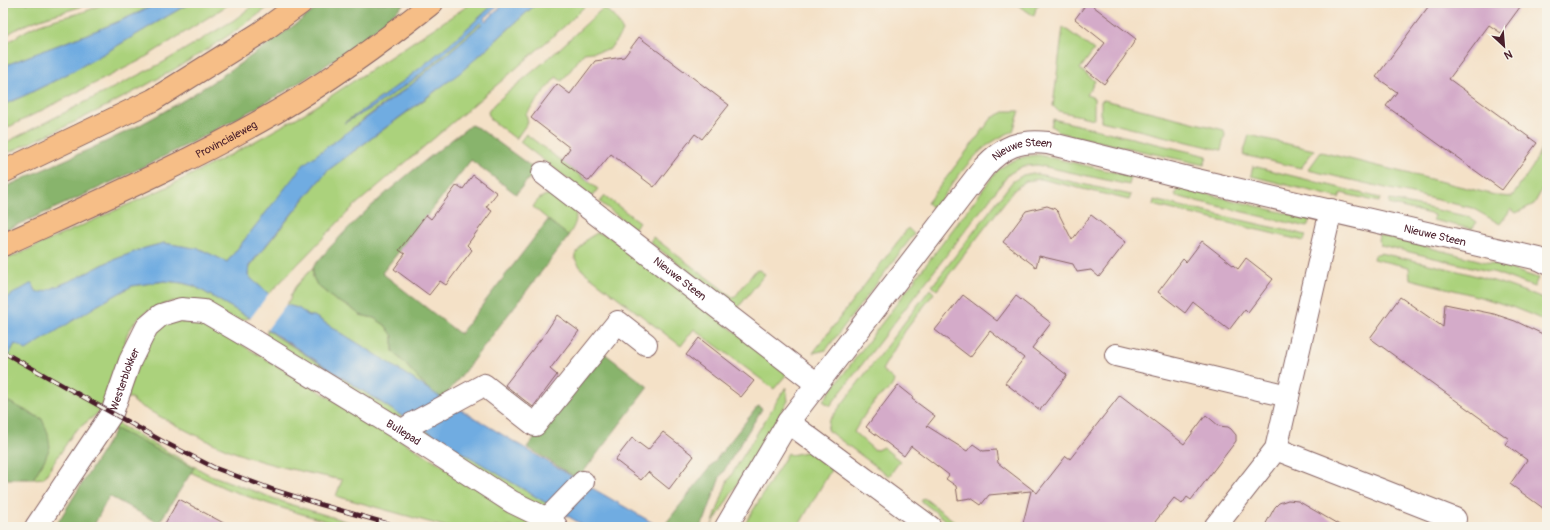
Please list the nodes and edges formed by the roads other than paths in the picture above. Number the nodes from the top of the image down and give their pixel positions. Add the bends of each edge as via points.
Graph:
1 (301, 3) edge
2 (432, 3) edge
3 (3, 172) edge
4 (543, 173) dead end
5 (1331, 210) junction
6 (3, 245) edge
7 (1544, 255) edge
8 (250, 338) joint
9 (646, 344) dead end
10 (1116, 355) dead end
11 (817, 384) junction
12 (1288, 396) junction
13 (788, 422) junction
14 (407, 427) junction
15 (1276, 449) junction
16 (583, 482) dead end
17 (551, 519) edge
18 (1455, 519) dead end
19 (36, 527) edge
20 (726, 527) edge
21 (930, 527) edge
22 (1215, 527) edge

1 - 3 main road via 260,33 153,100
2 - 6 main road, Provincialeweg via 354,61 271,115 155,176
4 - 11 street, Nieuwe Steen
5 - 7 street, Nieuwe Steen
5 - 11 street, Nieuwe Steen via 1048,143 1033,141 1008,147 984,167
5 - 12 street
8 - 14 street, Bullepad
8 - 19 street, Westerblokker via 204,311 181,309 161,315 147,327 130,361 112,413
9 - 14 street via 618,322 535,425 484,385
10 - 12 street
11 - 13 street, Nieuwe Steen
12 - 15 street
13 - 20 street, Nieuwe Steen
13 - 21 street
14 - 17 street, Bullepad via 512,502
15 - 18 street
15 - 22 street
16 - 17 street

